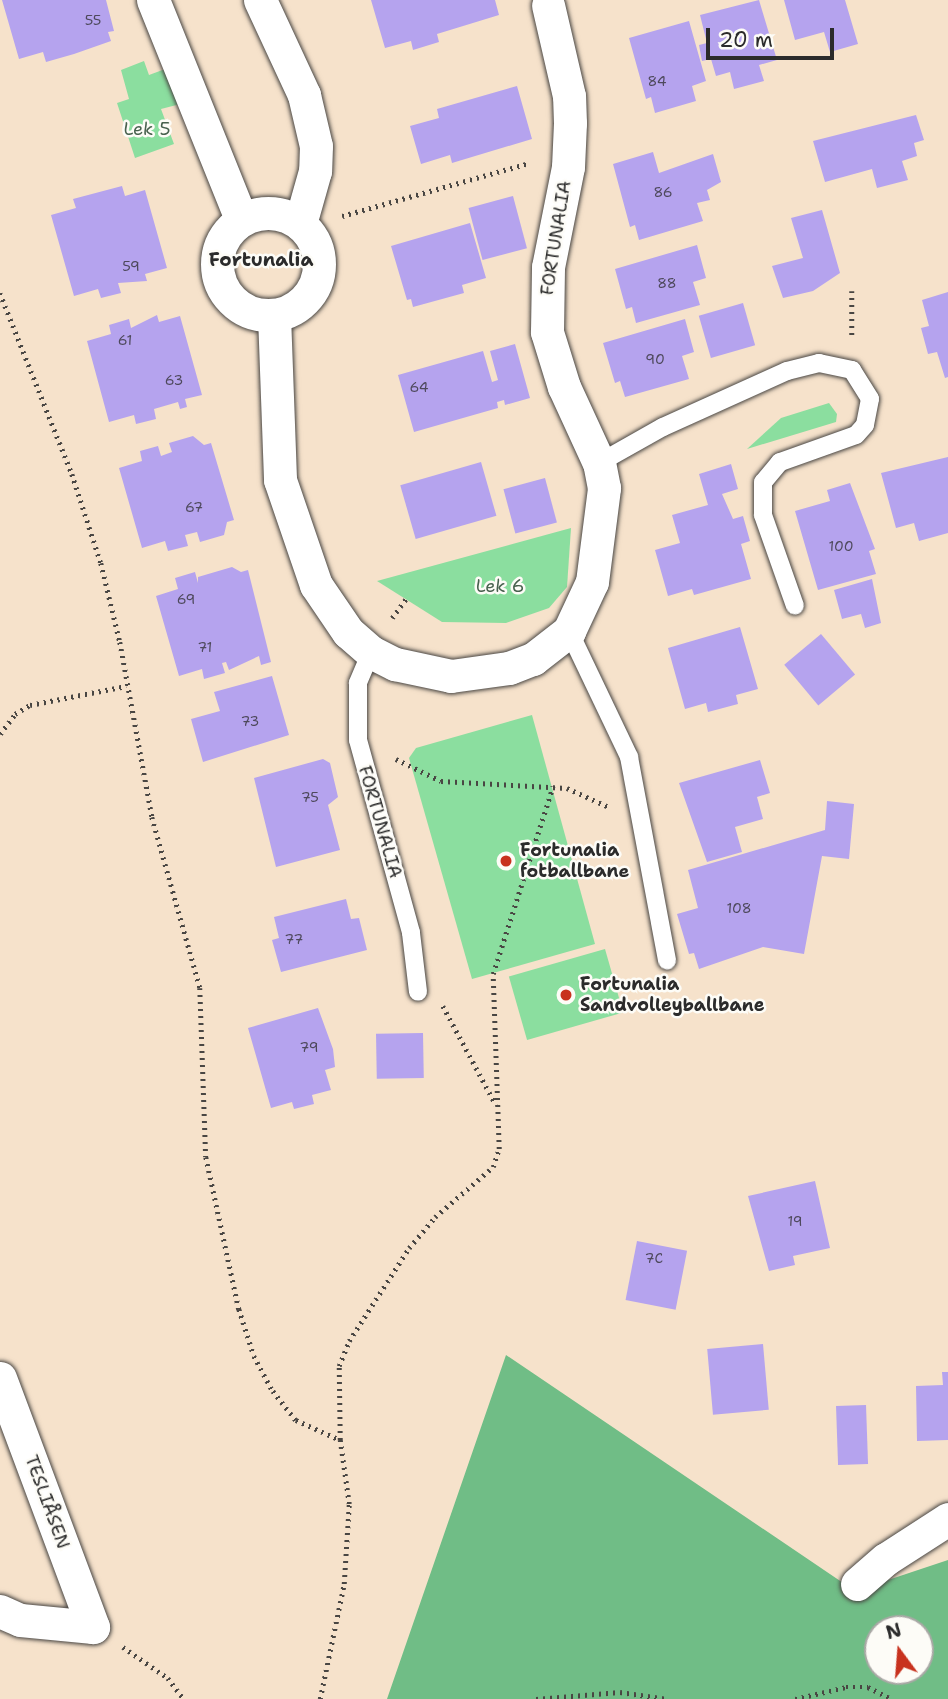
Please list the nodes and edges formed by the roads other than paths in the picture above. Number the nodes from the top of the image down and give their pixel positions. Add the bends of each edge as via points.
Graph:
1 (153, 0) edge
2 (260, 0) edge
3 (553, 2) edge
4 (241, 219) junction
5 (300, 224) junction
6 (274, 315) junction
7 (599, 463) junction
8 (795, 606) dead end
9 (569, 631) junction
10 (371, 652) junction
11 (667, 960) dead end
12 (418, 992) road end
13 (0, 1378) edge
14 (948, 1519) edge
15 (857, 1584) dead end
16 (0, 1611) edge

1 - 4 street
2 - 5 street via 303,94 316,146 315,171
3 - 7 street, FORTUNALIA via 569,96 569,153 548,267 547,332 564,387
4 - 5 street via 271,212
4 - 6 street via 219,246 218,281 240,308
5 - 6 street via 318,252 314,286 305,300
6 - 10 street, FORTUNALIA via 275,441 290,520 316,586 348,632
7 - 8 lane via 663,427 787,371 819,363 852,370 870,399 865,425 856,435 780,462 763,482 763,515
7 - 9 street, FORTUNALIA via 604,513 599,550 584,608
9 - 10 street, FORTUNALIA via 533,659 482,675 451,676 421,670
9 - 11 lane via 629,757
10 - 12 lane, FORTUNALIA via 358,683 358,740 411,933
13 - 16 street, TESLIÅSEN via 93,1627 20,1620
14 - 15 street

